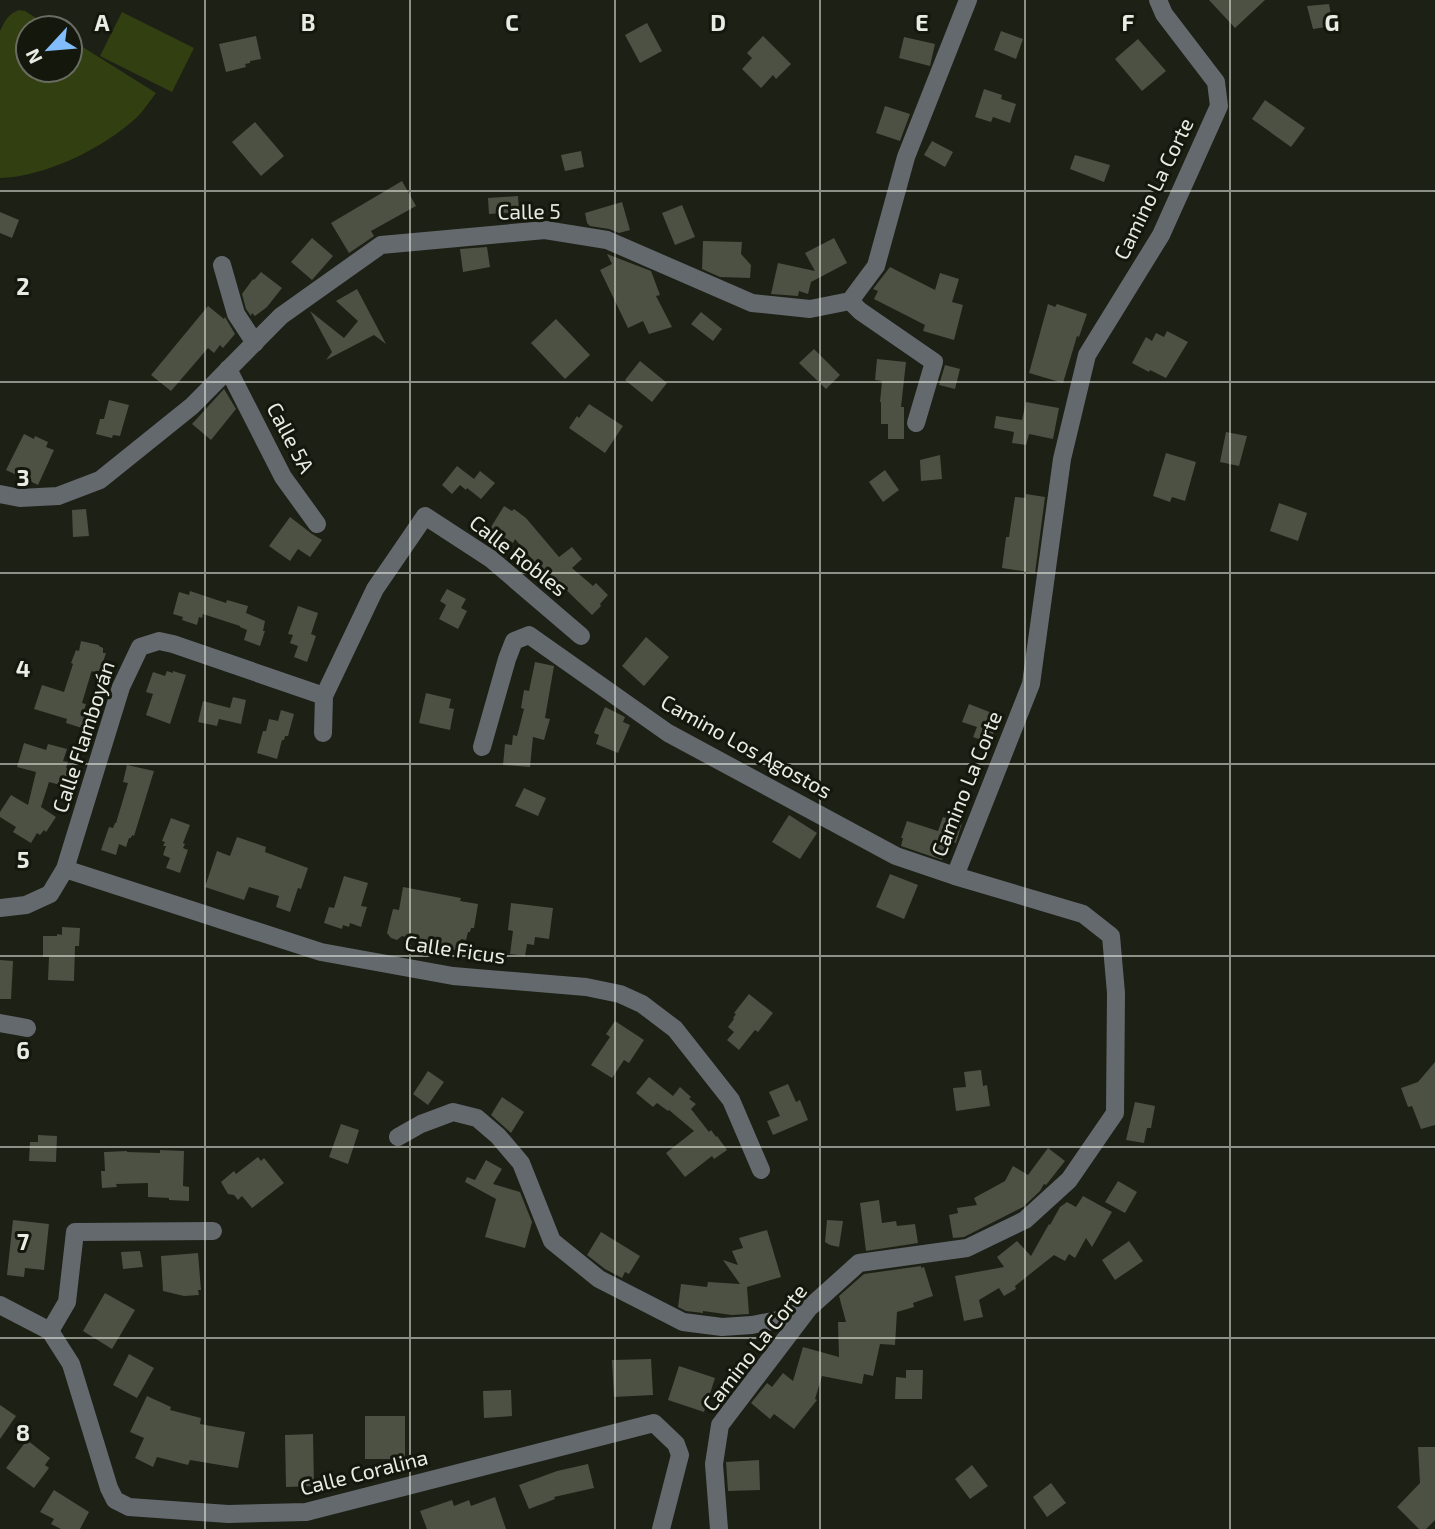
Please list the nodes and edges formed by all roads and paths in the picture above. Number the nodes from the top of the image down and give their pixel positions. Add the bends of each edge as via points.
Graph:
1 (968, 0) edge
2 (1158, 0) edge
3 (222, 265) dead end
4 (850, 301) junction
5 (255, 343) junction
6 (228, 369) junction
7 (916, 423) dead end
8 (0, 494) edge
9 (317, 524) dead end
10 (581, 636) dead end
11 (324, 696) junction
12 (323, 733) dead end
13 (482, 747) dead end
14 (65, 869) junction
15 (955, 876) junction
16 (0, 908) edge
17 (0, 1023) edge
18 (27, 1028) dead end
19 (398, 1138) dead end
20 (761, 1170) dead end
21 (213, 1231) dead end
22 (0, 1305) edge
23 (809, 1308) junction
24 (51, 1331) junction
25 (661, 1529) edge
26 (719, 1529) edge

1 - 4 street via 906,157 876,266
2 - 15 street, Camino La Corte via 1216,82 1219,106 1161,235 1087,355 1062,459 1031,684
3 - 5 street via 236,314
4 - 5 street, Calle 5 via 810,309 751,303 607,240 544,230 381,245 281,316
4 - 7 street via 934,362
5 - 6 street, Calle 5
6 - 8 street, Calle 5 via 192,406 100,480 58,496
6 - 9 street, Calle 5A via 283,477
10 - 11 street, Calle Robles via 491,559 425,516 375,589
11 - 12 street
11 - 14 street, Calle Flamboyán via 159,641 140,647 121,687
13 - 15 street, Camino Los Agostos via 514,641 529,635 668,733 896,856
14 - 16 street, Calle Flamboyán via 50,894 26,905
14 - 20 street, Calle Ficus via 321,952 453,976 620,994 675,1029 731,1100
15 - 23 street, Camino La Corte via 1083,914 1111,936 1116,993 1115,1113 1069,1180 1025,1220 967,1248 859,1263
17 - 18 street
19 - 23 street via 453,1112 477,1118 521,1163 552,1241 599,1279 683,1322 752,1325
21 - 24 street via 75,1232 67,1302
22 - 24 street
23 - 26 street, Camino La Corte via 720,1425 714,1464
24 - 25 street, Calle Coralina via 71,1364 115,1500 129,1507 228,1514 306,1512 654,1423 676,1444 680,1455

